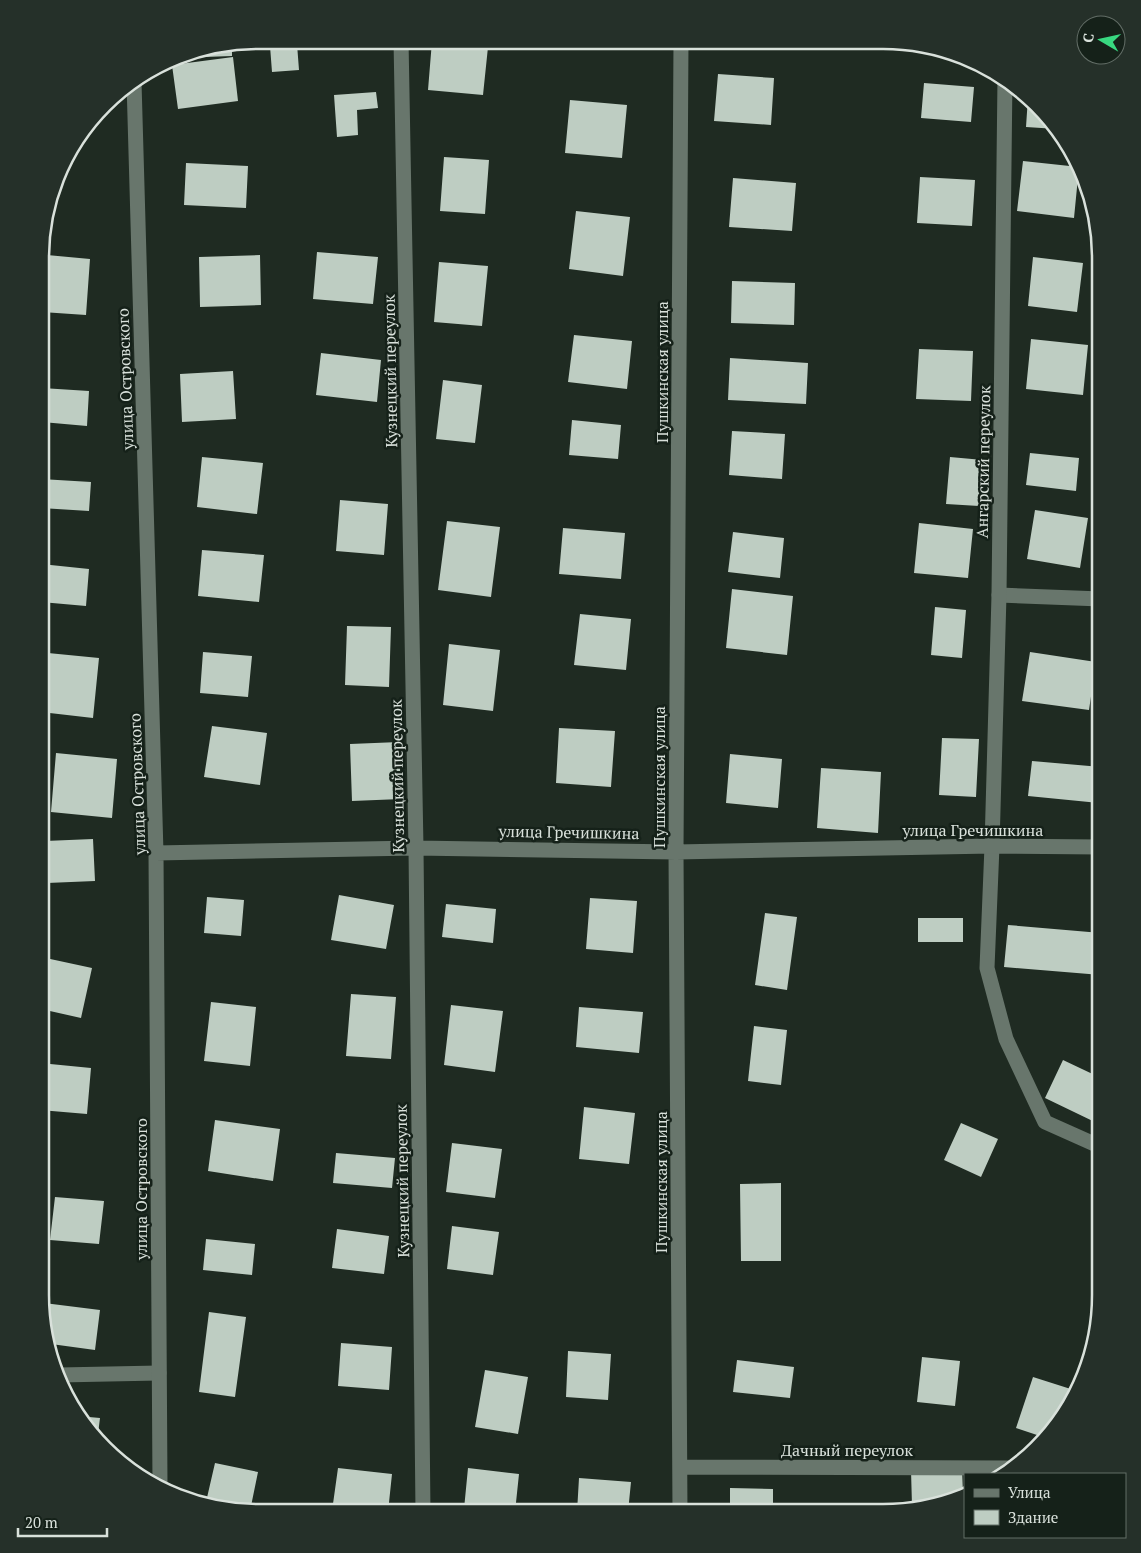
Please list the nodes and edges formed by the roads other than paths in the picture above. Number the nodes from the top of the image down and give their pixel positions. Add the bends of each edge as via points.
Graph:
1 (401, 49) edge
2 (681, 49) edge
3 (1005, 88) edge
4 (134, 89) edge
5 (999, 595) junction
6 (1092, 599) edge
7 (992, 846) junction
8 (1092, 847) edge
9 (416, 848) junction
10 (156, 852) junction
11 (676, 852) junction
12 (1092, 1143) edge
13 (160, 1373) junction
14 (65, 1375) edge
15 (680, 1468) junction
16 (1000, 1468) edge
17 (160, 1480) edge
18 (423, 1504) edge
19 (680, 1504) edge

1 - 9 street, Кузнецкий переулок
2 - 11 street, Пушкинская улица
3 - 5 street, Ангарский переулок
4 - 10 street, улица Островского
5 - 6 street
5 - 7 street, Ангарский переулок
7 - 8 street, улица Гречишкина
7 - 11 street, улица Гречишкина
7 - 12 street, Ангарский переулок via 987,968 1006,1039 1045,1122
9 - 10 street, улица Гречишкина
9 - 11 street, улица Гречишкина
9 - 18 street, Кузнецкий переулок
10 - 13 street, улица Островского
11 - 15 street, Пушкинская улица
13 - 14 street
13 - 17 street, улица Островского
15 - 16 street, Дачный переулок
15 - 19 street, Пушкинская улица

